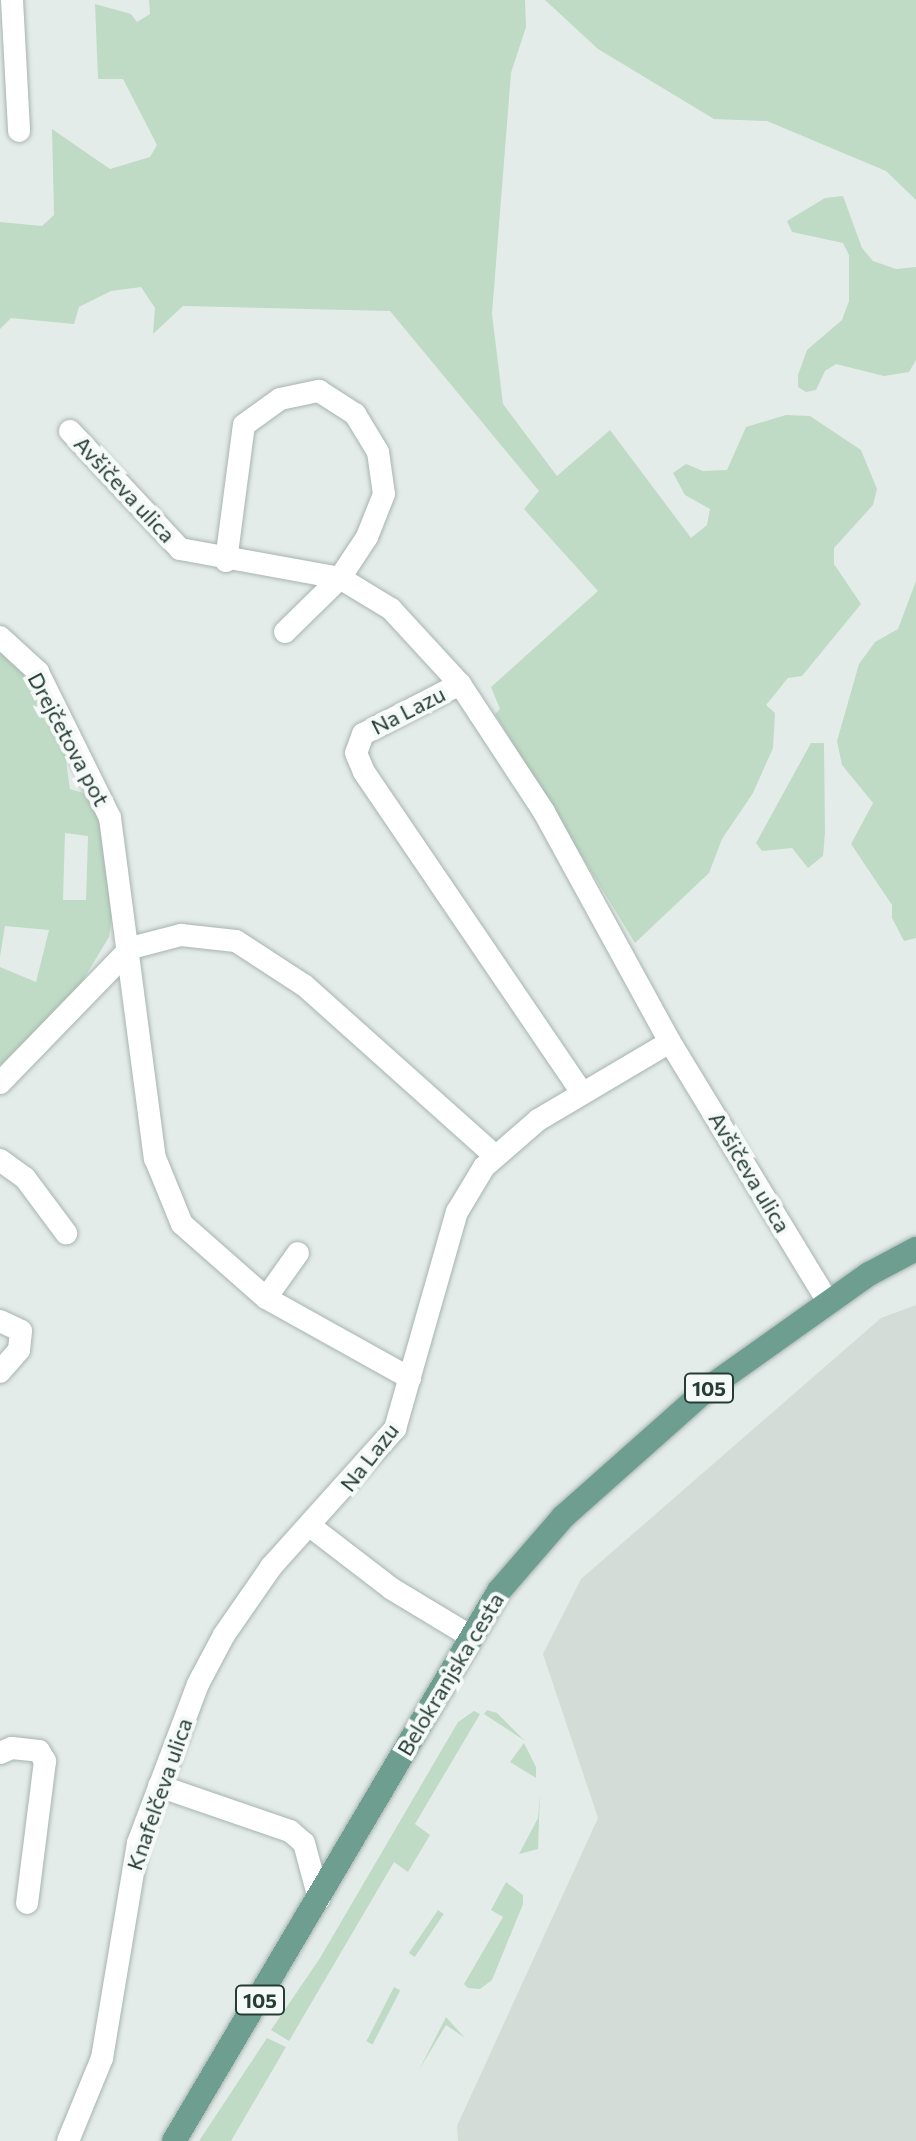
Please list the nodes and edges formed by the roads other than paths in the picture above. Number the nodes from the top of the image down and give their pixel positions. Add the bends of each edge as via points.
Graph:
1 (12, 0) edge
2 (19, 131) dead end
3 (70, 431) dead end
4 (226, 561) junction
5 (340, 578) junction
6 (285, 632) dead end
7 (0, 637) edge
8 (460, 684) junction
9 (131, 948) junction
10 (670, 1042) junction
11 (0, 1083) edge
12 (582, 1093) junction
13 (495, 1156) junction
14 (0, 1160) edge
15 (66, 1233) dead end
16 (916, 1249) edge
17 (298, 1253) dead end
18 (266, 1298) junction
19 (828, 1302) junction
20 (0, 1321) edge
21 (0, 1372) edge
22 (410, 1378) junction
23 (310, 1526) junction
24 (470, 1636) junction
25 (0, 1753) edge
26 (159, 1786) junction
27 (319, 1899) junction
28 (27, 1903) dead end
29 (68, 2141) edge
30 (174, 2141) edge

1 - 2 street
3 - 4 street, Avšičeva ulica via 180,549
4 - 5 street, Avšičeva ulica
4 - 5 street via 244,425 280,399 319,391 355,414 378,452 384,494 367,537
5 - 6 street
5 - 8 street, Avšičeva ulica via 391,609
7 - 9 street, Drejčetova pot via 38,672 110,818
8 - 10 street, Na Lazu via 544,812
8 - 12 street, Na Lazu via 363,734 356,753
9 - 11 street
9 - 13 street via 181,935 236,941 305,986
9 - 18 street via 155,1158 182,1224
10 - 12 street, Na Lazu
10 - 19 street, Avšičeva ulica
12 - 13 street, Na Lazu
13 - 22 street, Na Lazu via 457,1212
14 - 15 street via 25,1178
16 - 19 main road, Belokranjska cesta / 105
17 - 18 street
18 - 22 street
19 - 24 main road, Belokranjska cesta / 105 via 707,1389 611,1470 525,1560
20 - 21 street via 21,1331 19,1350
22 - 23 street, Na Lazu via 395,1429
23 - 24 street via 392,1589
23 - 26 street, Knafelčeva ulica via 257,1585 224,1635 198,1684
24 - 27 main road, Belokranjska cesta / 105
25 - 28 street via 12,1748 39,1751 45,1761
26 - 27 street via 290,1831 304,1843
26 - 29 street, Knafelčeva ulica via 130,1871 102,2058
27 - 30 main road, Belokranjska cesta / 105

